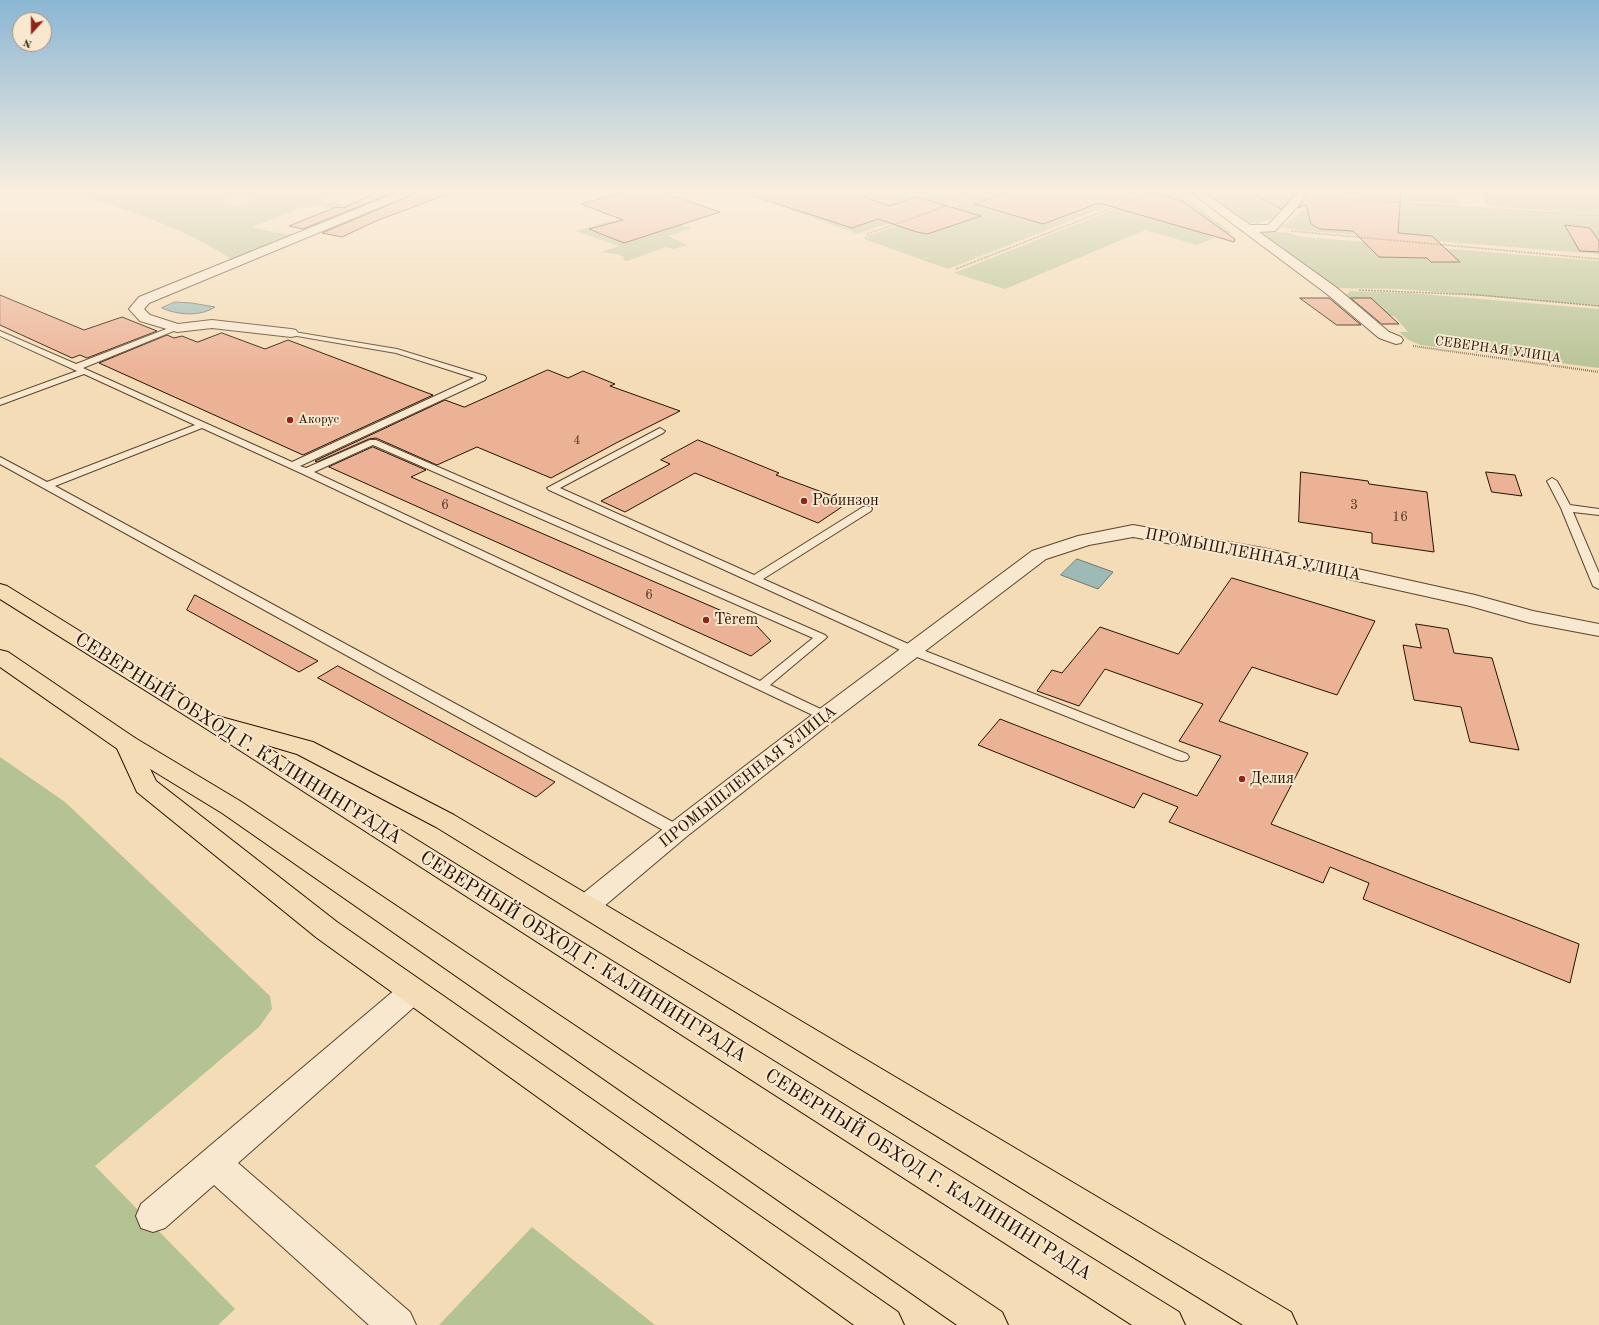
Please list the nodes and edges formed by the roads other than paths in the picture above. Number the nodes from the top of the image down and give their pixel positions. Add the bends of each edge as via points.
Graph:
1 (259, 253) edge
2 (1280, 253) edge
3 (178, 328) junction
4 (0, 333) edge
5 (291, 333) joint
6 (1396, 340) road end
7 (82, 369) junction
8 (0, 402) edge
9 (203, 426) junction
10 (660, 431) dead end
11 (0, 460) edge
12 (292, 466) junction
13 (306, 472) junction
14 (1552, 481) dead end
15 (48, 485) junction
16 (1566, 508) junction
17 (867, 509) dead end
18 (1599, 512) edge
19 (1596, 574) edge
20 (754, 580) junction
21 (1599, 586) edge
22 (0, 590) edge
23 (1599, 630) edge
24 (911, 650) junction
25 (0, 657) edge
26 (761, 686) junction
27 (825, 716) junction
28 (210, 721) junction
29 (127, 744) junction
30 (1182, 758) dead end
31 (677, 831) junction
32 (586, 906) junction
33 (413, 991) junction
34 (214, 1163) junction
35 (153, 1216) dead end
36 (397, 1325) edge
37 (885, 1325) edge
38 (989, 1325) edge
39 (1166, 1325) edge
40 (1278, 1325) edge

1 - 3 street via 144,300 136,309 145,318
2 - 6 street via 1332,290 1384,335
3 - 5 street via 212,324
3 - 7 lane
4 - 7 lane
5 - 12 lane via 397,351 482,378
7 - 8 lane
7 - 9 lane
9 - 12 lane
9 - 15 lane
10 - 20 lane via 552,488
11 - 15 lane
12 - 13 lane
13 - 26 lane
13 - 26 lane via 373,442 821,637
14 - 16 lane
15 - 31 lane
16 - 18 lane
16 - 19 lane
17 - 20 lane
19 - 21 lane
20 - 24 lane
22 - 28 main road, СЕВЕРНЫЙ ОБХОД Г. КАЛИНИНГРАДА
23 - 24 street, ПРОМЫШЛЕННАЯ УЛИЦА via 1530,617 1475,601 1263,554 1133,531 1085,540 1039,555
24 - 27 street, ПРОМЫШЛЕННАЯ УЛИЦА
24 - 30 lane
25 - 29 main road
26 - 27 lane
27 - 31 street, ПРОМЫШЛЕННАЯ УЛИЦА
28 - 32 main road via 305,748 445,821
28 - 39 main road, СЕВЕРНЫЙ ОБХОД Г. КАЛИНИНГРАДА
29 - 33 main road via 146,786 327,930
29 - 38 main road via 231,807
31 - 32 street, ПРОМЫШЛЕННАЯ УЛИЦА
32 - 40 main road
33 - 34 street
33 - 37 main road
34 - 35 street
34 - 36 street

